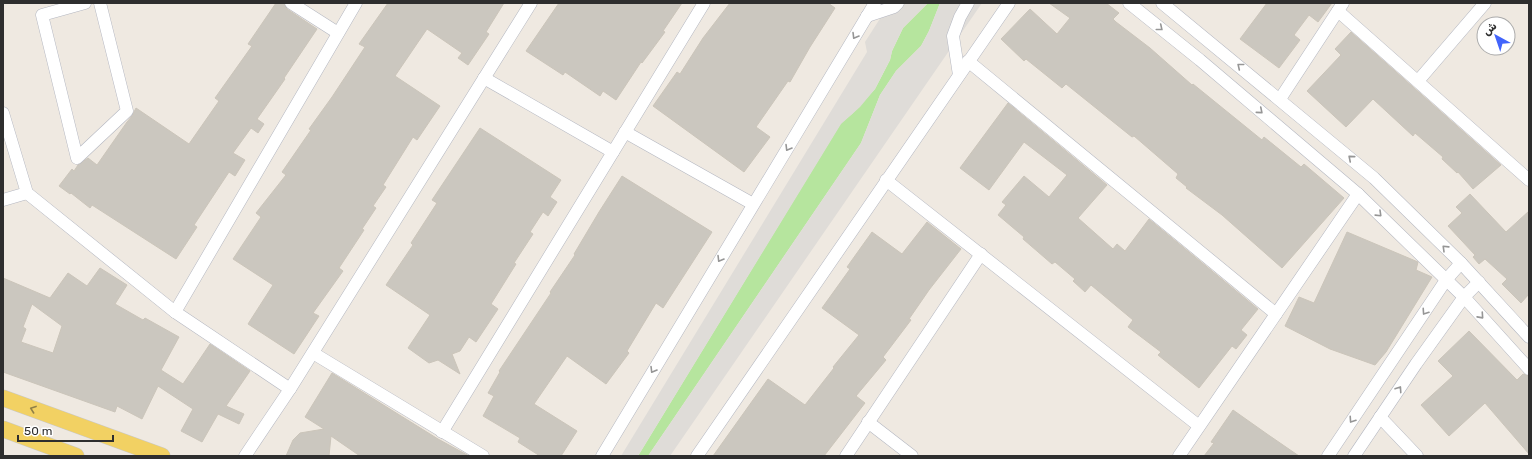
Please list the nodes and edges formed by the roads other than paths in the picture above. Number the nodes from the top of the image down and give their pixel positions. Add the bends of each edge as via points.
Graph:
1 (85, 3) edge
2 (100, 3) edge
3 (291, 3) edge
4 (356, 3) edge
5 (531, 3) edge
6 (704, 3) edge
7 (875, 3) edge
8 (898, 3) edge
9 (968, 3) edge
10 (1009, 3) edge
11 (1129, 3) edge
12 (1485, 3) edge
13 (1169, 5) edge
14 (1340, 7) edge
15 (867, 16) junction
16 (338, 33) junction
17 (968, 61) junction
18 (959, 74) junction
19 (484, 78) junction
20 (1418, 81) junction
21 (1280, 99) junction
22 (3, 114) edge
23 (625, 132) junction
24 (613, 152) junction
25 (886, 180) junction
26 (1529, 180) edge
27 (27, 193) junction
28 (1358, 194) junction
29 (3, 200) edge
30 (753, 204) junction
31 (981, 254) junction
32 (1461, 263) junction
33 (1446, 280) junction
34 (1479, 282) junction
35 (1464, 297) junction
36 (175, 312) junction
37 (1276, 314) junction
38 (1529, 338) edge
39 (313, 353) junction
40 (1529, 369) edge
41 (290, 389) junction
42 (3, 398) edge
43 (1380, 417) junction
44 (868, 422) junction
45 (1199, 426) junction
46 (3, 429) edge
47 (442, 432) junction
48 (71, 455) edge
49 (162, 456) edge
50 (245, 456) edge
51 (483, 456) edge
52 (602, 456) edge
53 (697, 456) edge
54 (846, 456) edge
55 (912, 456) edge
56 (1179, 456) edge
57 (1328, 456) edge
58 (1354, 456) edge
59 (1417, 456) edge

1 - 2 street via 42,15 77,158 127,111
3 - 16 street
4 - 16 street
5 - 19 street
6 - 23 street
7 - 15 street
8 - 15 street via 894,7
9 - 18 street via 953,36
10 - 17 street
11 -> 28 street
12 - 20 street
21 -> 13 street
14 - 20 street
14 - 21 street
15 -> 30 street
16 - 36 street
17 - 18 street
17 - 37 street
18 - 25 street
19 - 24 street
19 - 39 street
20 - 26 street
32 -> 21 street via 1374,178
22 - 27 street
23 - 24 street
23 - 30 street
24 - 47 street
25 - 31 street
25 - 53 street
27 - 29 street
27 - 36 street
28 -> 33 street
28 - 37 street
30 -> 52 street
31 - 44 street
31 - 45 street
32 - 33 street
32 - 34 street
33 - 35 street
33 -> 57 street
34 - 35 street
34 - 38 street
35 -> 40 street
43 -> 35 street
36 - 41 street
37 - 45 street
39 - 41 street
39 - 47 street
41 - 50 street
49 -> 42 main road
43 - 58 street
43 - 59 street
44 - 54 street
44 - 55 street
45 - 56 street
46 - 48 main road
47 - 51 street

